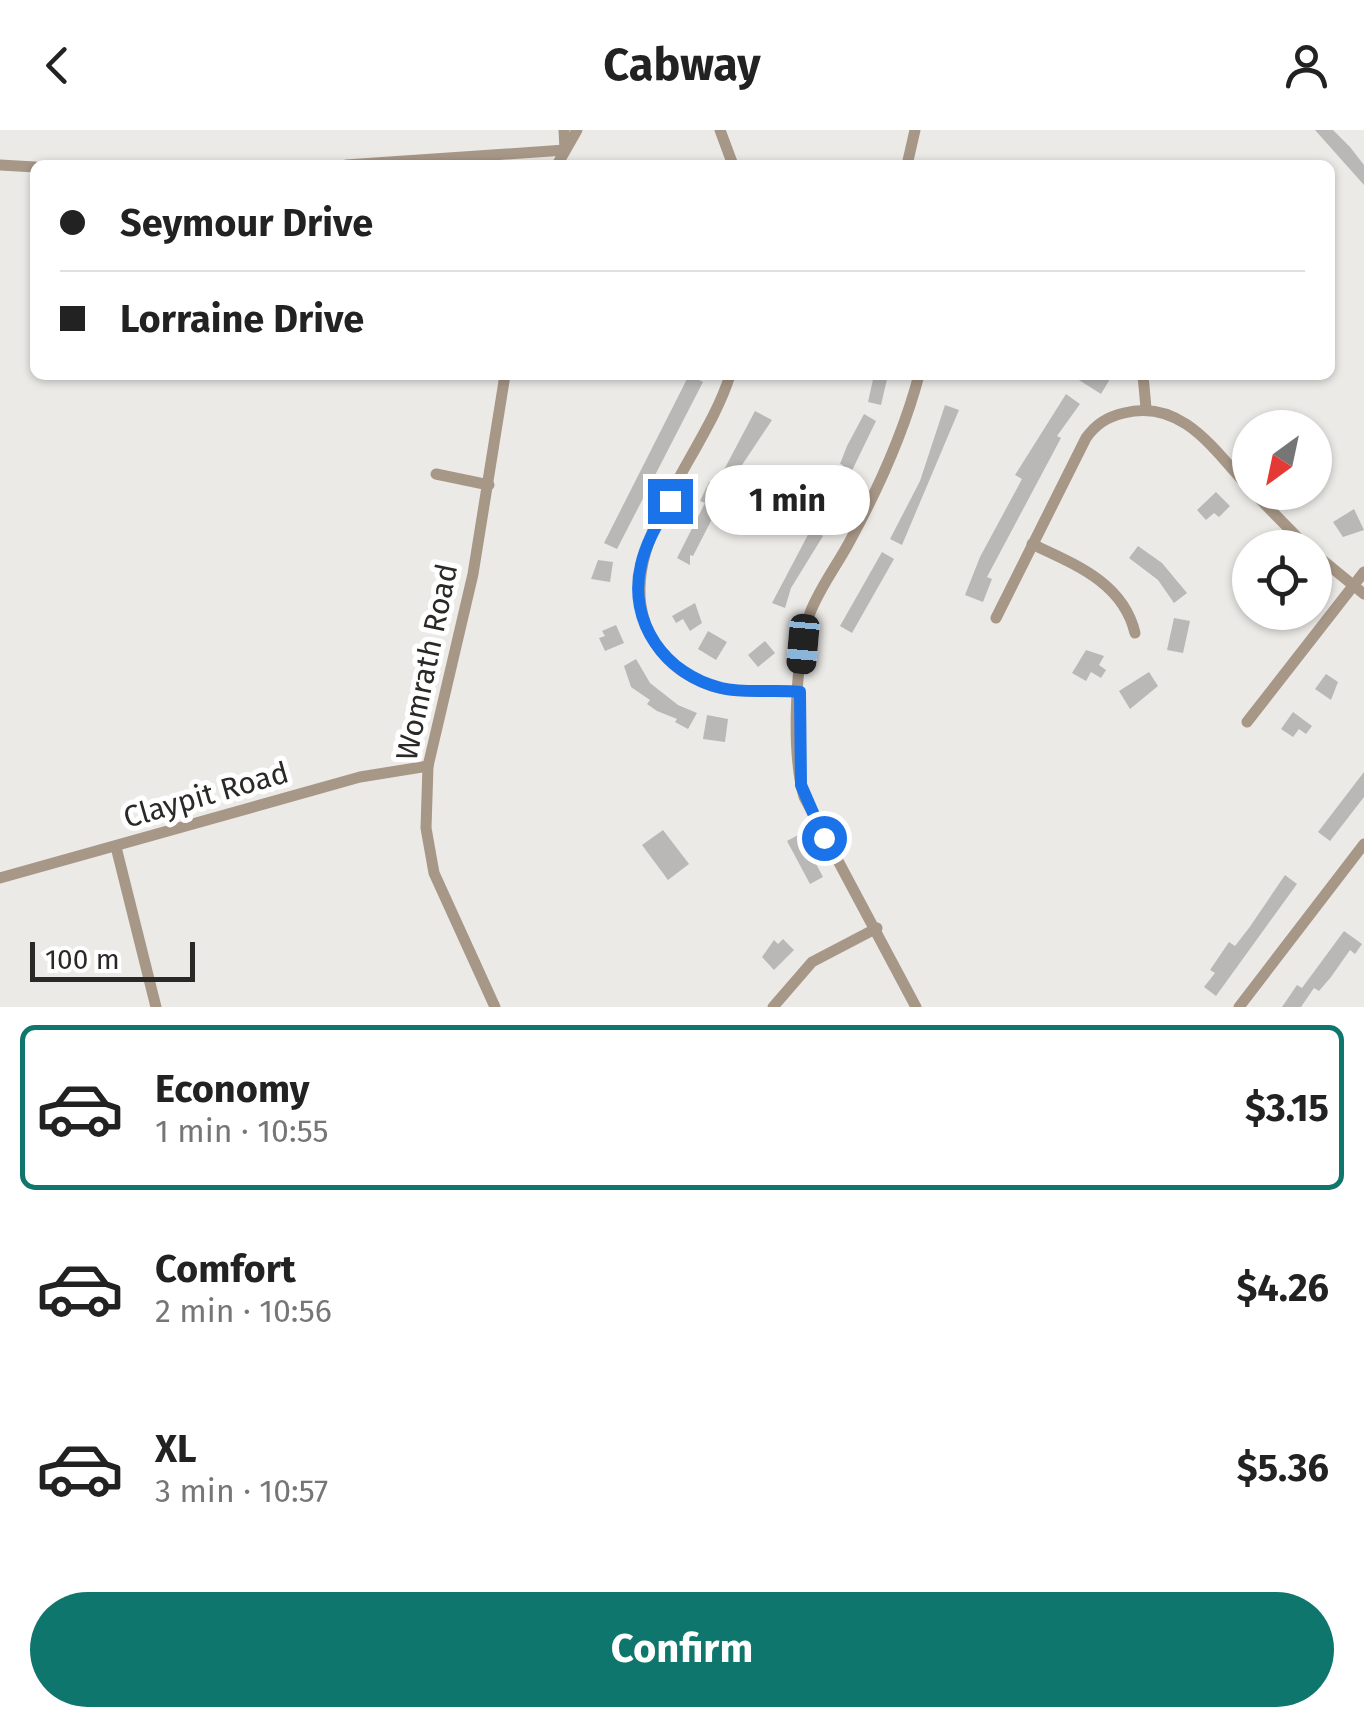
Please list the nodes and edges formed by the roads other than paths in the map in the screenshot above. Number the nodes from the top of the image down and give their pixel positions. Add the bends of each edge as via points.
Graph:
1 (564, 130) edge
2 (577, 130) edge
3 (720, 130) edge
4 (916, 130) edge
5 (565, 150) junction
6 (419, 160) edge
7 (560, 160) edge
8 (732, 160) edge
9 (909, 160) edge
10 (0, 165) edge
11 (30, 166) edge
12 (503, 380) edge
13 (728, 380) edge
14 (917, 380) edge
15 (1143, 380) edge
16 (1146, 408) junction
17 (1232, 469) edge
18 (436, 474) dead end
19 (489, 485) junction
20 (1271, 510) edge
21 (1290, 530) edge
22 (1032, 544) junction
23 (1332, 568) edge
24 (1364, 572) edge
25 (1359, 590) edge
26 (996, 618) dead end
27 (1135, 633) dead end
28 (800, 692) junction
29 (1247, 722) dead end
30 (428, 766) junction
31 (1364, 844) edge
32 (116, 847) junction
33 (0, 878) edge
34 (877, 928) junction
35 (156, 1007) edge
36 (495, 1007) edge
37 (773, 1007) edge
38 (916, 1007) edge
39 (1239, 1007) edge

1 - 5 street
2 - 5 street
3 - 8 street
4 - 9 street
5 - 6 street
5 - 7 street
10 - 11 street
12 - 19 street, Womrath Road
13 - 28 street via 645,548 639,606 659,650 686,676 728,690
14 - 28 street via 885,470 810,614
15 - 16 street
16 - 17 street via 1192,426
16 - 22 street via 1091,430
18 - 19 street
19 - 30 street, Womrath Road
20 - 21 street
22 - 26 street
22 - 27 street via 1100,579 1122,603
23 - 25 street
24 - 25 street
25 - 29 street
28 - 34 street via 804,797
30 - 32 street, Claypit Road via 360,777
30 - 36 street, Womrath Road via 430,858
31 - 39 street
32 - 33 street, Claypit Road
32 - 35 street
34 - 37 street via 812,962
34 - 38 street

